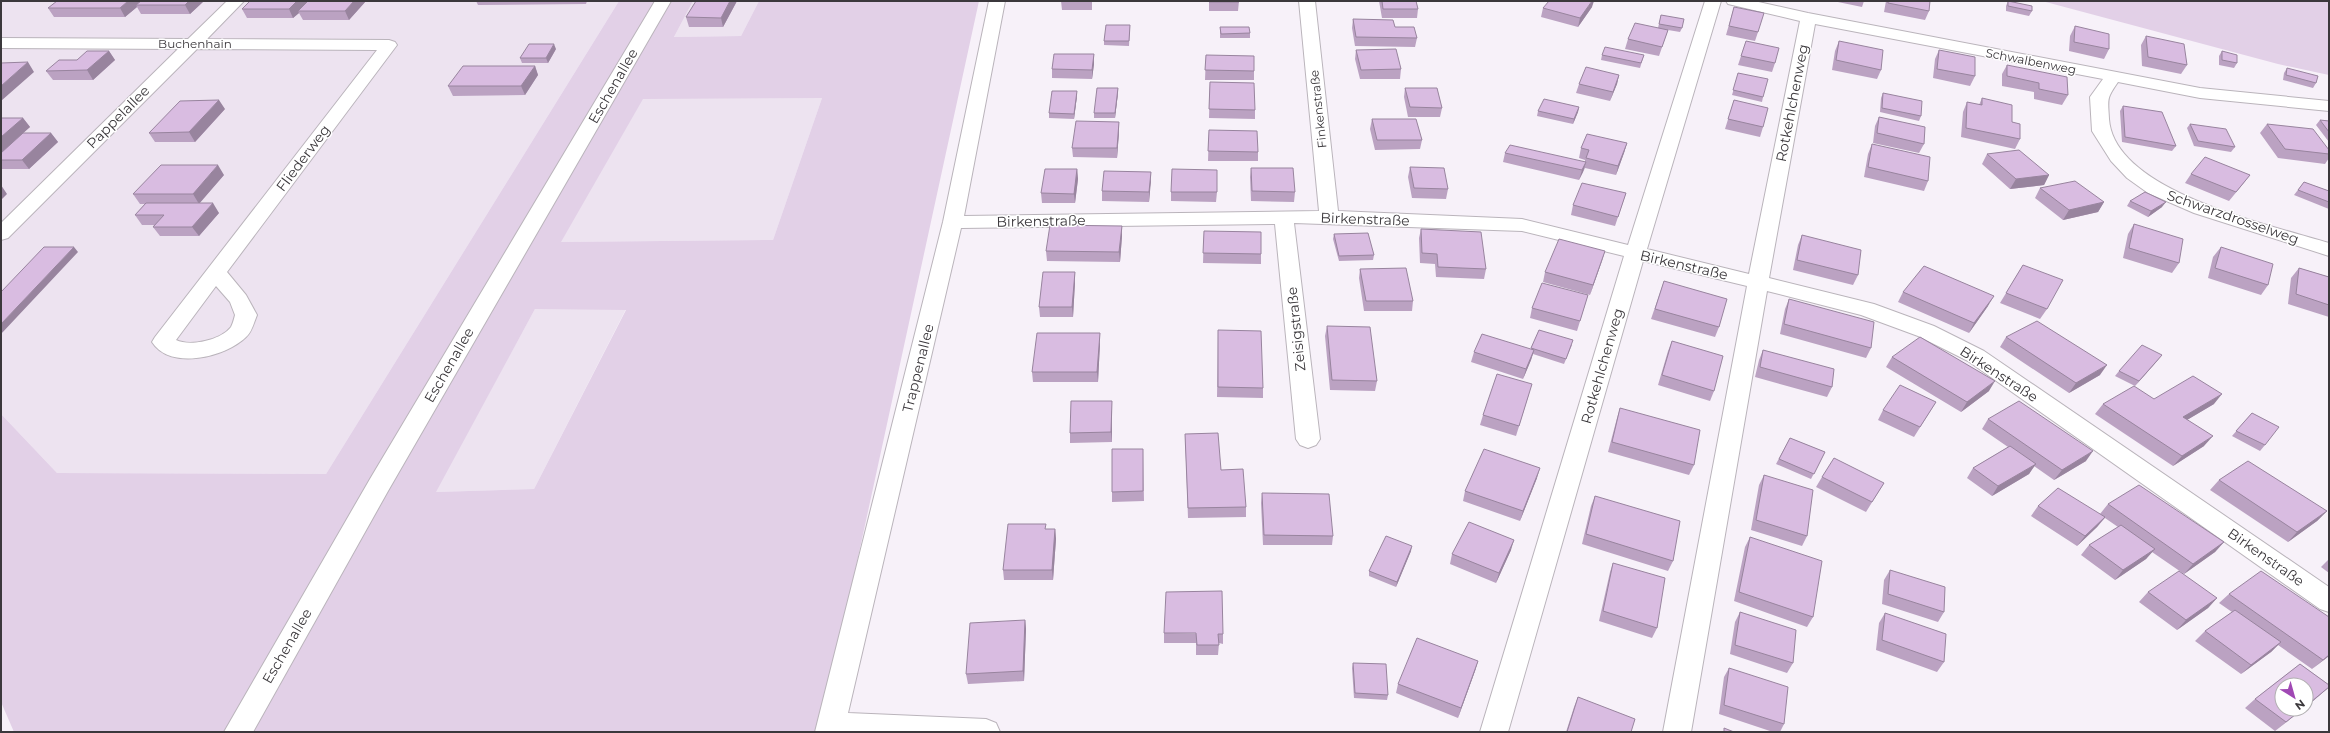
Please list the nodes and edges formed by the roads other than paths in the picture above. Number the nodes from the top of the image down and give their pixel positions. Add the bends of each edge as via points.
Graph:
1 (236, 1) edge
2 (663, 1) edge
3 (997, 1) edge
4 (1307, 1) edge
5 (1713, 1) edge
6 (1734, 1) edge
7 (1808, 18) junction
8 (1, 43) edge
9 (193, 43) junction
10 (389, 45) joint
11 (2113, 77) junction
12 (2329, 106) edge
13 (1329, 217) junction
14 (1284, 219) junction
15 (953, 222) junction
16 (1, 234) edge
17 (2329, 250) edge
18 (1635, 254) junction
19 (216, 272) dead end
20 (1758, 281) junction
21 (1308, 439) dead end
22 (2329, 600) edge
23 (830, 728) edge
24 (238, 732) edge
25 (986, 732) edge
26 (1494, 732) edge
27 (1677, 732) edge

1 - 9 street, Pappelallee
2 - 24 street, Eschenallee via 379,485
3 - 15 street, Trappenallee
4 - 13 street, Finkenstraße
5 - 18 street, Rotkehlchenweg
6 - 7 street, Schwalbenweg
7 - 11 street, Schwalbenweg
7 - 20 street, Rotkehlchenweg
8 - 9 street, Buchenhain
9 - 10 street, Buchenhain
9 - 16 street, Pappelallee
10 - 19 street, Fliederweg
11 - 12 street, Schwalbenweg via 2200,93
11 - 17 street, Schwarzdrosselweg via 2099,97 2101,131 2117,157 2134,174 2155,189 2201,209
13 - 14 street, Birkenstraße
13 - 18 street, Birkenstraße via 1522,225
14 - 15 street, Birkenstraße
14 - 21 street, Zeisigstraße
15 - 23 street, Trappenallee
18 - 20 street, Birkenstraße
18 - 26 street, Rotkehlchenweg
20 - 22 street, Birkenstraße via 1867,309 1926,331 1976,356
20 - 27 street, Rotkehlchenweg
23 - 25 street

